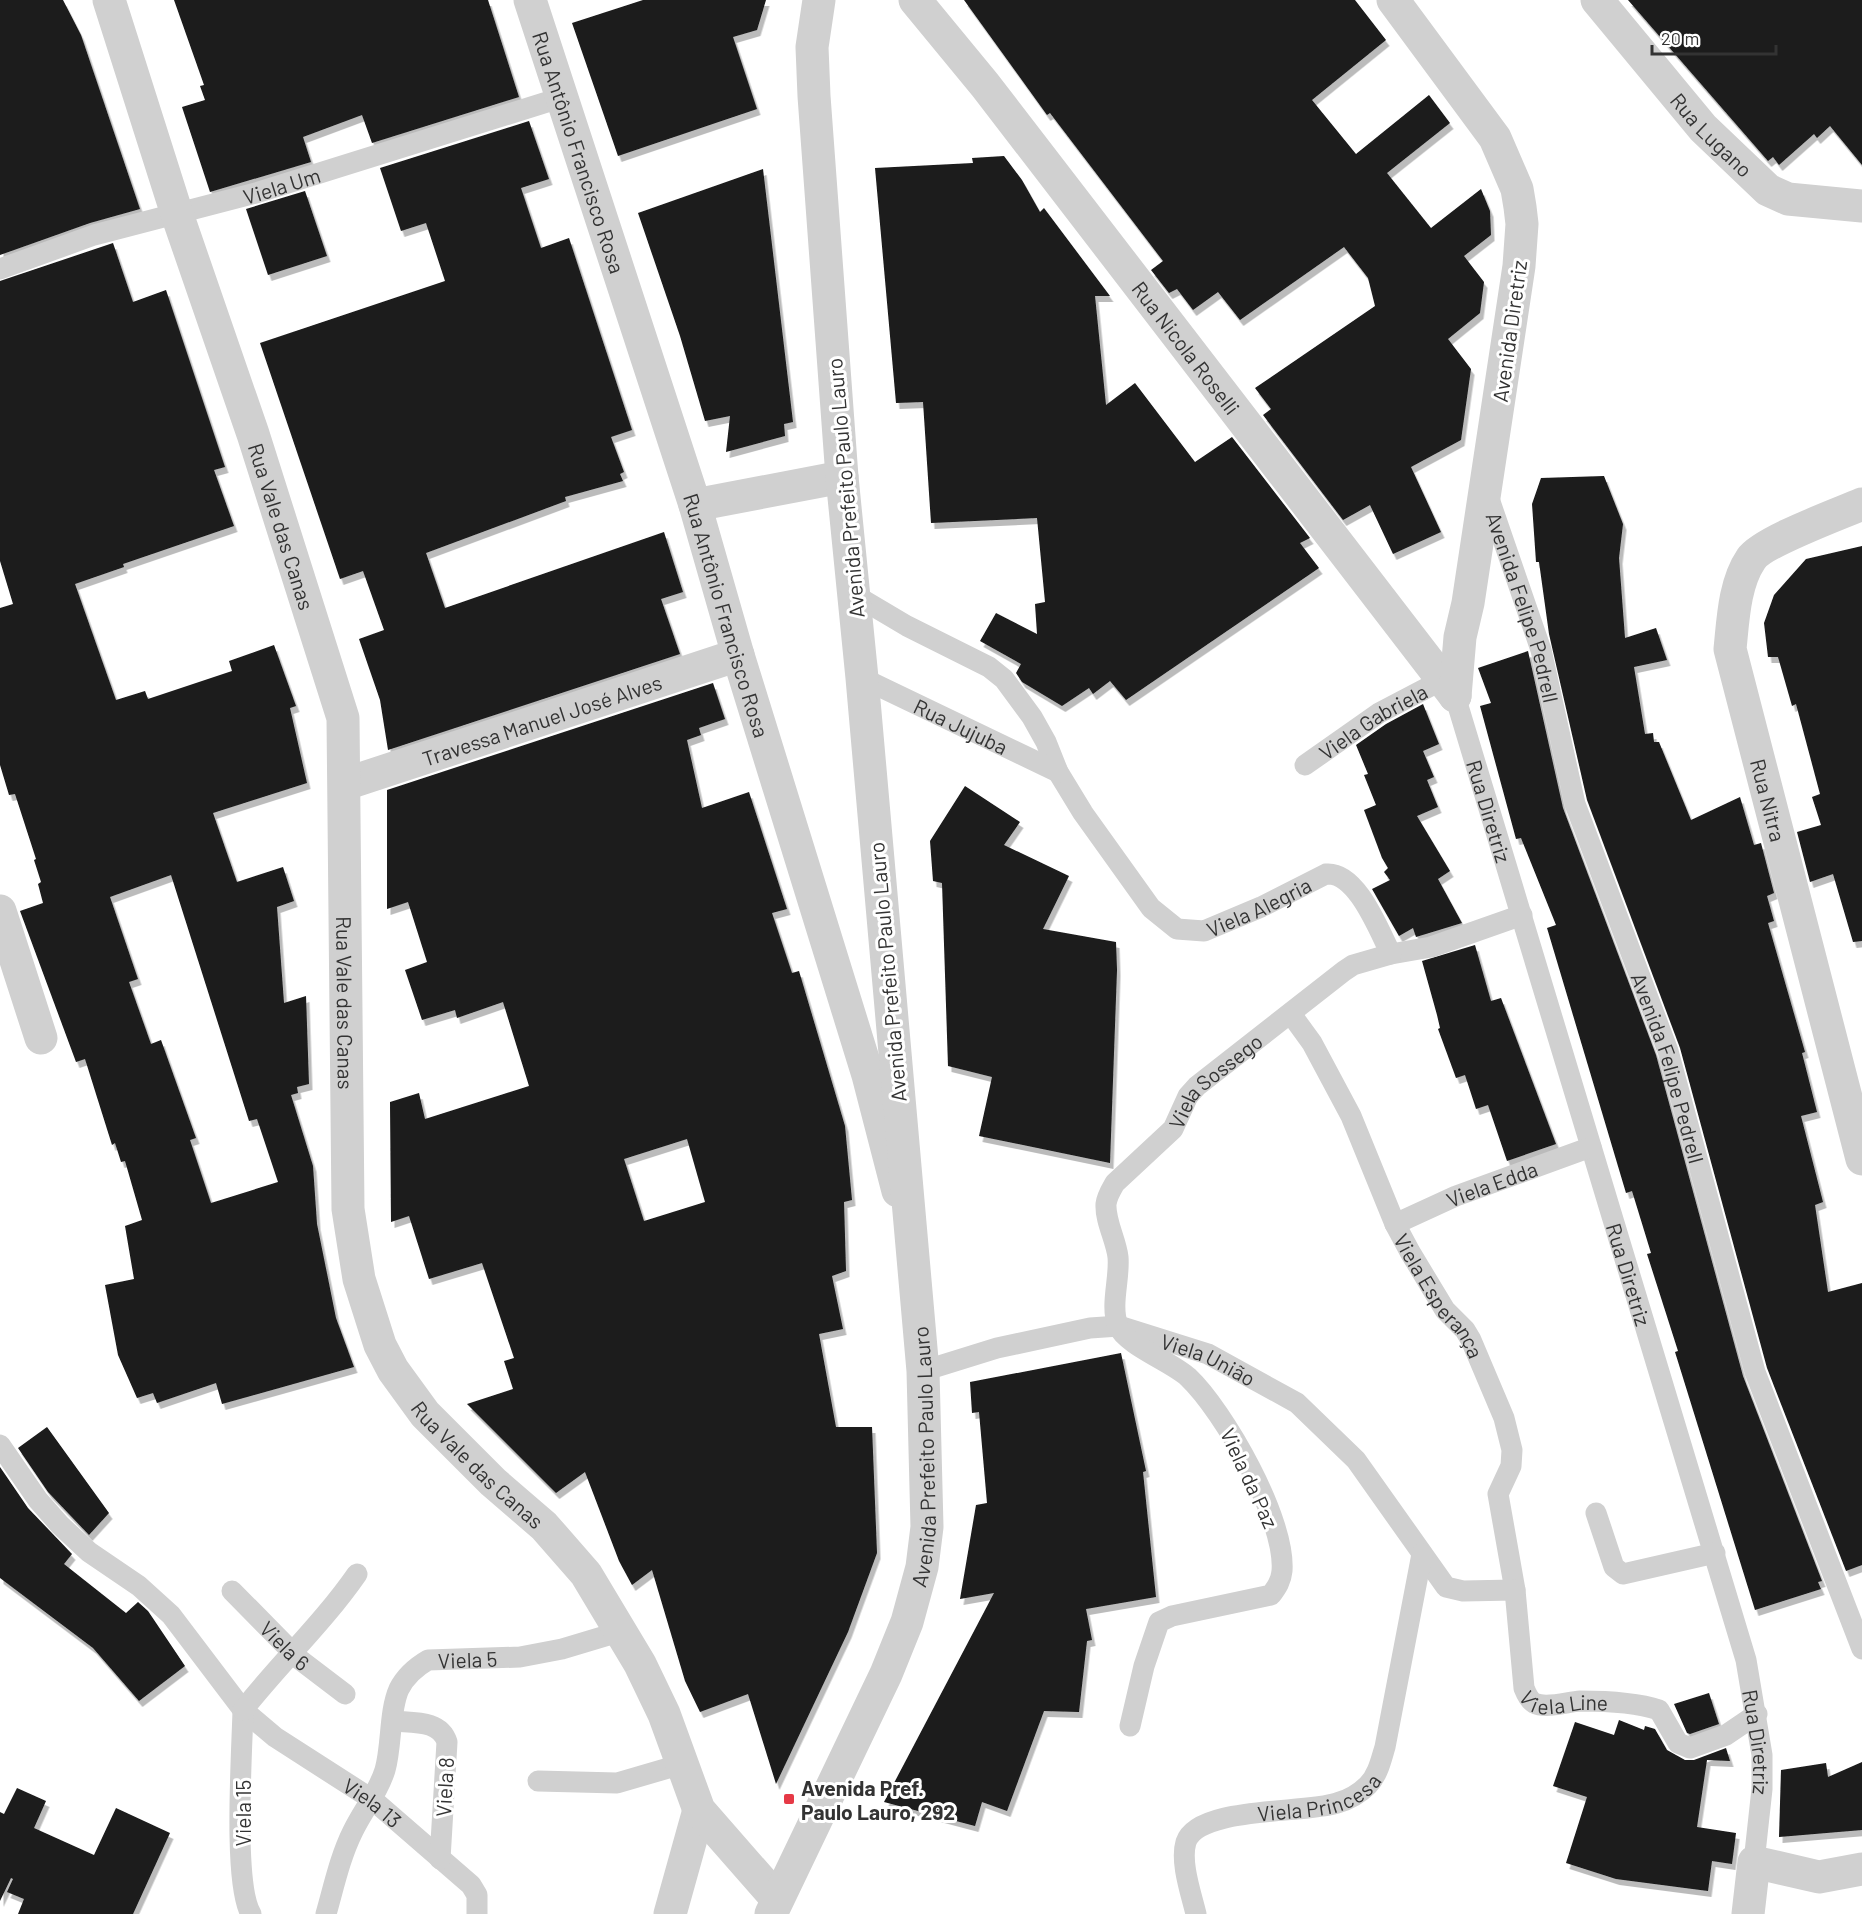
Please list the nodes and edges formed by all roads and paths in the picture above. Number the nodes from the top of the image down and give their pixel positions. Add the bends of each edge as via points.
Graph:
1 (109, 0) edge
2 (530, 0) edge
3 (819, 0) edge
4 (915, 0) edge
5 (1394, 0) edge
6 (1597, 0) edge
7 (563, 97) junction
8 (1862, 206) edge
9 (177, 214) junction
10 (0, 269) edge
11 (842, 477) junction
12 (1485, 487) junction
13 (1862, 504) edge
14 (695, 505) junction
15 (853, 594) junction
16 (738, 655) junction
17 (862, 678) junction
18 (1449, 688) junction
19 (1305, 765) dead end
20 (1058, 772) junction
21 (345, 784) junction
22 (0, 911) edge
23 (1522, 915) junction
24 (1391, 954) junction
25 (1291, 1014) junction
26 (41, 1038) dead end
27 (1591, 1147) junction
28 (1862, 1159) edge
29 (1395, 1224) junction
30 (909, 1236) junction
31 (1119, 1326) junction
32 (923, 1371) junction
33 (0, 1445) edge
34 (1596, 1513) dead end
35 (1715, 1553) junction
36 (1422, 1554) junction
37 (357, 1574) dead end
38 (1515, 1590) junction
39 (232, 1591) dead end
40 (622, 1631) junction
41 (1862, 1648) edge
42 (291, 1652) junction
43 (345, 1694) dead end
44 (243, 1710) junction
45 (1757, 1714) junction
46 (393, 1721) junction
47 (1130, 1726) dead end
48 (682, 1764) junction
49 (538, 1781) dead end
50 (373, 1800) junction
51 (699, 1810) junction
52 (440, 1859) junction
53 (1754, 1862) junction
54 (1862, 1869) edge
55 (774, 1907) edge
56 (245, 1910) edge
57 (326, 1914) edge
58 (477, 1914) edge
59 (670, 1914) edge
60 (1196, 1914) edge
61 (1748, 1914) edge

1 - 9 street, Rua Vale das Canas
2 - 7 street, Rua Antônio Francisco Rosa
3 - 11 street, Avenida Prefeito Paulo Lauro via 812,46 814,96
4 - 18 street, Rua Nicola Roselli via 992,94
5 - 12 street, Avenida Diretriz via 1495,138 1521,207 1519,266
6 - 8 street, Rua Lugano via 1703,128 1768,190 1788,199
7 - 9 lane, Viela Um
7 - 14 street, Rua Antônio Francisco Rosa
9 - 10 lane, Viela Um via 94,235
9 - 21 street, Rua Vale das Canas via 253,434 343,718
11 - 14 street
11 - 15 street, Avenida Prefeito Paulo Lauro
12 - 18 street, Avenida Diretriz via 1468,603
12 - 41 lane, Avenida Felipe Pedrell via 1541,650 1575,804 1668,1052 1755,1372
13 - 28 street, Rua Nitra via 1769,545 1752,558 1737,598 1730,649
14 - 16 street, Rua Antônio Francisco Rosa
15 - 17 street, Avenida Prefeito Paulo Lauro
15 - 20 lane, Viela Alegria via 989,667 1004,679 1037,725
16 - 21 street, Travessa Manuel José Alves
16 - 30 street, Rua Antônio Francisco Rosa via 868,1075
17 - 20 lane, Rua Jujuba
17 - 30 street, Avenida Prefeito Paulo Lauro
18 - 19 lane, Viela Gabriela via 1379,713
18 - 23 lane, Rua Diretriz
20 - 24 lane, Viela Alegria via 1145,900 1177,929 1204,931 1335,873 1350,882
21 - 40 street, Rua Vale das Canas via 348,1209 368,1310 393,1371 425,1414 566,1548
22 - 26 street
23 - 24 lane via 1431,947
23 - 27 lane, Rua Diretriz
24 - 25 lane, Viela Sossego via 1353,965
25 - 29 lane, Viela Esperança via 1312,1042 1351,1116
25 - 31 lane, Viela Sossego via 1197,1086 1173,1129 1109,1192 1107,1212 1118,1261 1115,1298
27 - 29 lane, Viela Edda via 1456,1196
27 - 35 lane, Rua Diretriz
29 - 38 lane, Viela Esperança via 1445,1310 1466,1330 1504,1418 1513,1458 1498,1494
30 - 32 street, Avenida Prefeito Paulo Lauro
31 - 32 lane, Viela União via 1090,1328 997,1348
31 - 36 lane, Viela União via 1208,1353 1298,1403 1356,1460
31 - 47 lane, Viela da Paz via 1128,1337 1185,1375 1215,1407 1268,1509 1282,1556 1279,1585 1271,1595 1159,1622
32 - 55 street, Avenida Prefeito Paulo Lauro via 927,1527 907,1622
33 - 44 lane, Viela 13 via 60,1525 171,1614
34 - 35 lane via 1614,1567 1623,1574
35 - 45 lane, Rua Diretriz
36 - 38 lane via 1446,1587 1463,1591
36 - 60 lane, Viela Princesa via 1385,1748 1370,1784 1336,1804 1240,1816 1198,1826 1185,1845
37 - 42 lane via 325,1619
38 - 45 lane, Viela Line via 1524,1688 1533,1703 1582,1701 1650,1707 1665,1717 1678,1743 1690,1748 1726,1735
39 - 42 lane, Viela 6
40 - 46 lane, Viela 5 via 529,1656 428,1660 405,1680
40 - 48 street, Rua Vale das Canas via 664,1714
42 - 43 lane, Viela 6
42 - 44 lane
44 - 50 lane, Viela 13 via 275,1737
44 - 56 lane, Viela 15
45 - 53 lane, Rua Diretriz via 1762,1789
46 - 50 lane, Viela 5 via 385,1770
46 - 52 lane, Viela 8 via 434,1726 445,1735
48 - 49 lane via 617,1783
48 - 51 street, Rua Vale das Canas
50 - 52 lane, Viela 13
50 - 57 lane, Viela 5 via 363,1811 344,1852
51 - 55 street, Rua Vale das Canas
51 - 59 street
52 - 58 lane, Viela 13 via 471,1885 477,1895
53 - 54 street via 1819,1877
53 - 61 street

